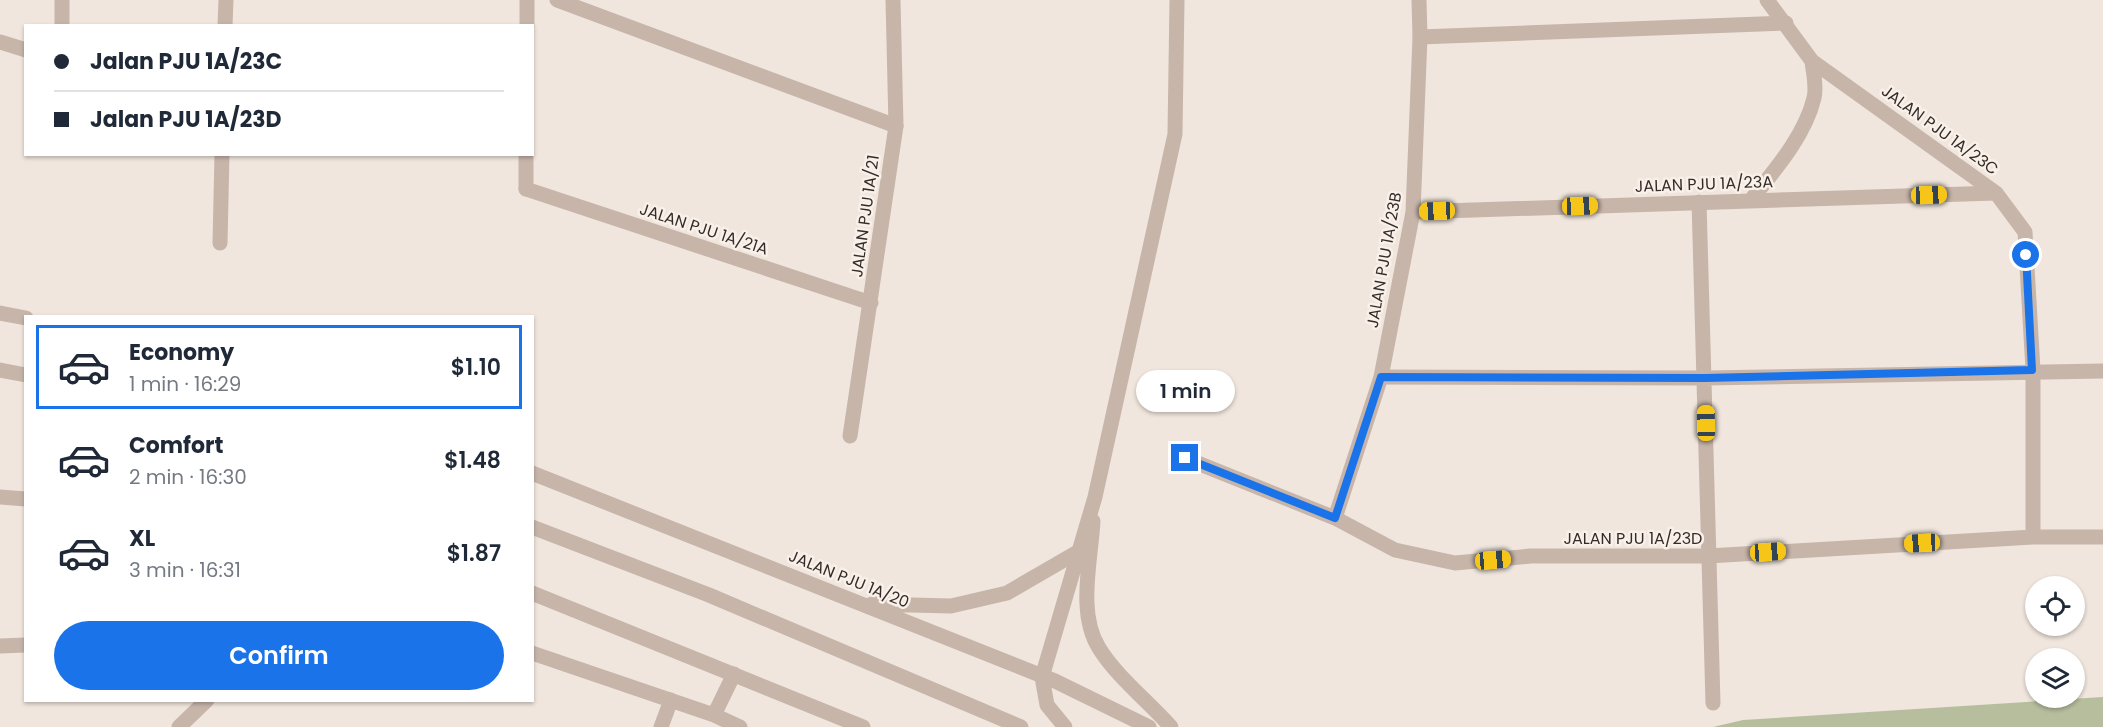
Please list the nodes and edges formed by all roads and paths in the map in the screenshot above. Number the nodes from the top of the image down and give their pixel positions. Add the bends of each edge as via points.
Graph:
1 (62, 0) edge
2 (226, 0) edge
3 (527, 0) edge
4 (557, 0) edge
5 (893, 0) edge
6 (1177, 0) edge
7 (1419, 0) edge
8 (1767, 0) edge
9 (1786, 23) junction
10 (62, 24) edge
11 (225, 24) edge
12 (527, 24) edge
13 (1420, 37) junction
14 (0, 42) edge
15 (24, 49) edge
16 (1812, 61) junction
17 (896, 126) junction
18 (222, 156) edge
19 (526, 156) edge
20 (1996, 193) junction
21 (1749, 201) junction
22 (1699, 202) junction
23 (1413, 212) junction
24 (220, 243) dead end
25 (871, 303) junction
26 (0, 313) edge
27 (24, 318) edge
28 (0, 370) edge
29 (2032, 370) junction
30 (2103, 370) edge
31 (24, 375) edge
32 (1381, 377) junction
33 (1705, 378) junction
34 (850, 436) dead end
35 (1185, 458) dead end
36 (534, 474) edge
37 (0, 497) edge
38 (1095, 497) junction
39 (24, 499) edge
40 (1335, 518) junction
41 (534, 528) edge
42 (2032, 537) junction
43 (2103, 537) edge
44 (1076, 553) junction
45 (1708, 556) junction
46 (534, 594) edge
47 (863, 603) junction
48 (24, 645) edge
49 (0, 646) edge
50 (534, 654) edge
51 (734, 674) junction
52 (1042, 677) junction
53 (671, 700) junction
54 (205, 702) edge
55 (1713, 703) dead end
56 (714, 715) junction
57 (179, 727) edge
58 (661, 727) edge
59 (740, 727) edge
60 (862, 727) edge
61 (1021, 727) edge
62 (1065, 727) edge
63 (1149, 727) edge
64 (1171, 727) edge

1 - 10 street
2 - 11 street
3 - 12 street
4 - 17 street
5 - 17 street, JALAN PJU 1A/21
6 - 38 street via 1175,134
7 - 13 street, JALAN PJU 1A/23B
8 - 9 street, JALAN PJU 1A/23C
9 - 13 street
9 - 16 street, JALAN PJU 1A/23C
13 - 23 street, JALAN PJU 1A/23B
14 - 15 street
16 - 20 street, JALAN PJU 1A/23C
16 - 21 street via 1815,97 1794,140
17 - 25 street, JALAN PJU 1A/21
18 - 24 street
19 - 25 street, JALAN PJU 1A/21A via 526,189
20 - 21 street, JALAN PJU 1A/23A
20 - 29 street, JALAN PJU 1A/23C via 2025,232
21 - 22 street, JALAN PJU 1A/23A
22 - 23 street, JALAN PJU 1A/23A
22 - 33 street
23 - 32 street, JALAN PJU 1A/23B
25 - 34 street, JALAN PJU 1A/21
26 - 27 street
28 - 31 street
29 - 30 street
29 - 33 street
29 - 42 street, JALAN PJU 1A/23C
32 - 33 street
32 - 40 street, JALAN PJU 1A/23B
33 - 45 street
35 - 40 street, JALAN PJU 1A/23D
36 - 47 street, JALAN PJU 1A/20
37 - 39 street
38 - 44 street
38 - 64 street via 1088,598 1098,648
40 - 45 street, JALAN PJU 1A/23D via 1395,550 1455,563 1531,556
41 - 61 street via 709,595
42 - 43 street, JALAN PJU 1A/23D
42 - 45 street, JALAN PJU 1A/23D
44 - 47 street via 1007,593 951,606
44 - 52 street
45 - 55 street
46 - 51 street
47 - 52 street, JALAN PJU 1A/20
48 - 49 street
50 - 53 street
51 - 56 street
51 - 60 street
52 - 62 street via 1047,705
52 - 63 street, JALAN PJU 1A/20
53 - 56 street
53 - 58 street
54 - 57 street
56 - 59 street

